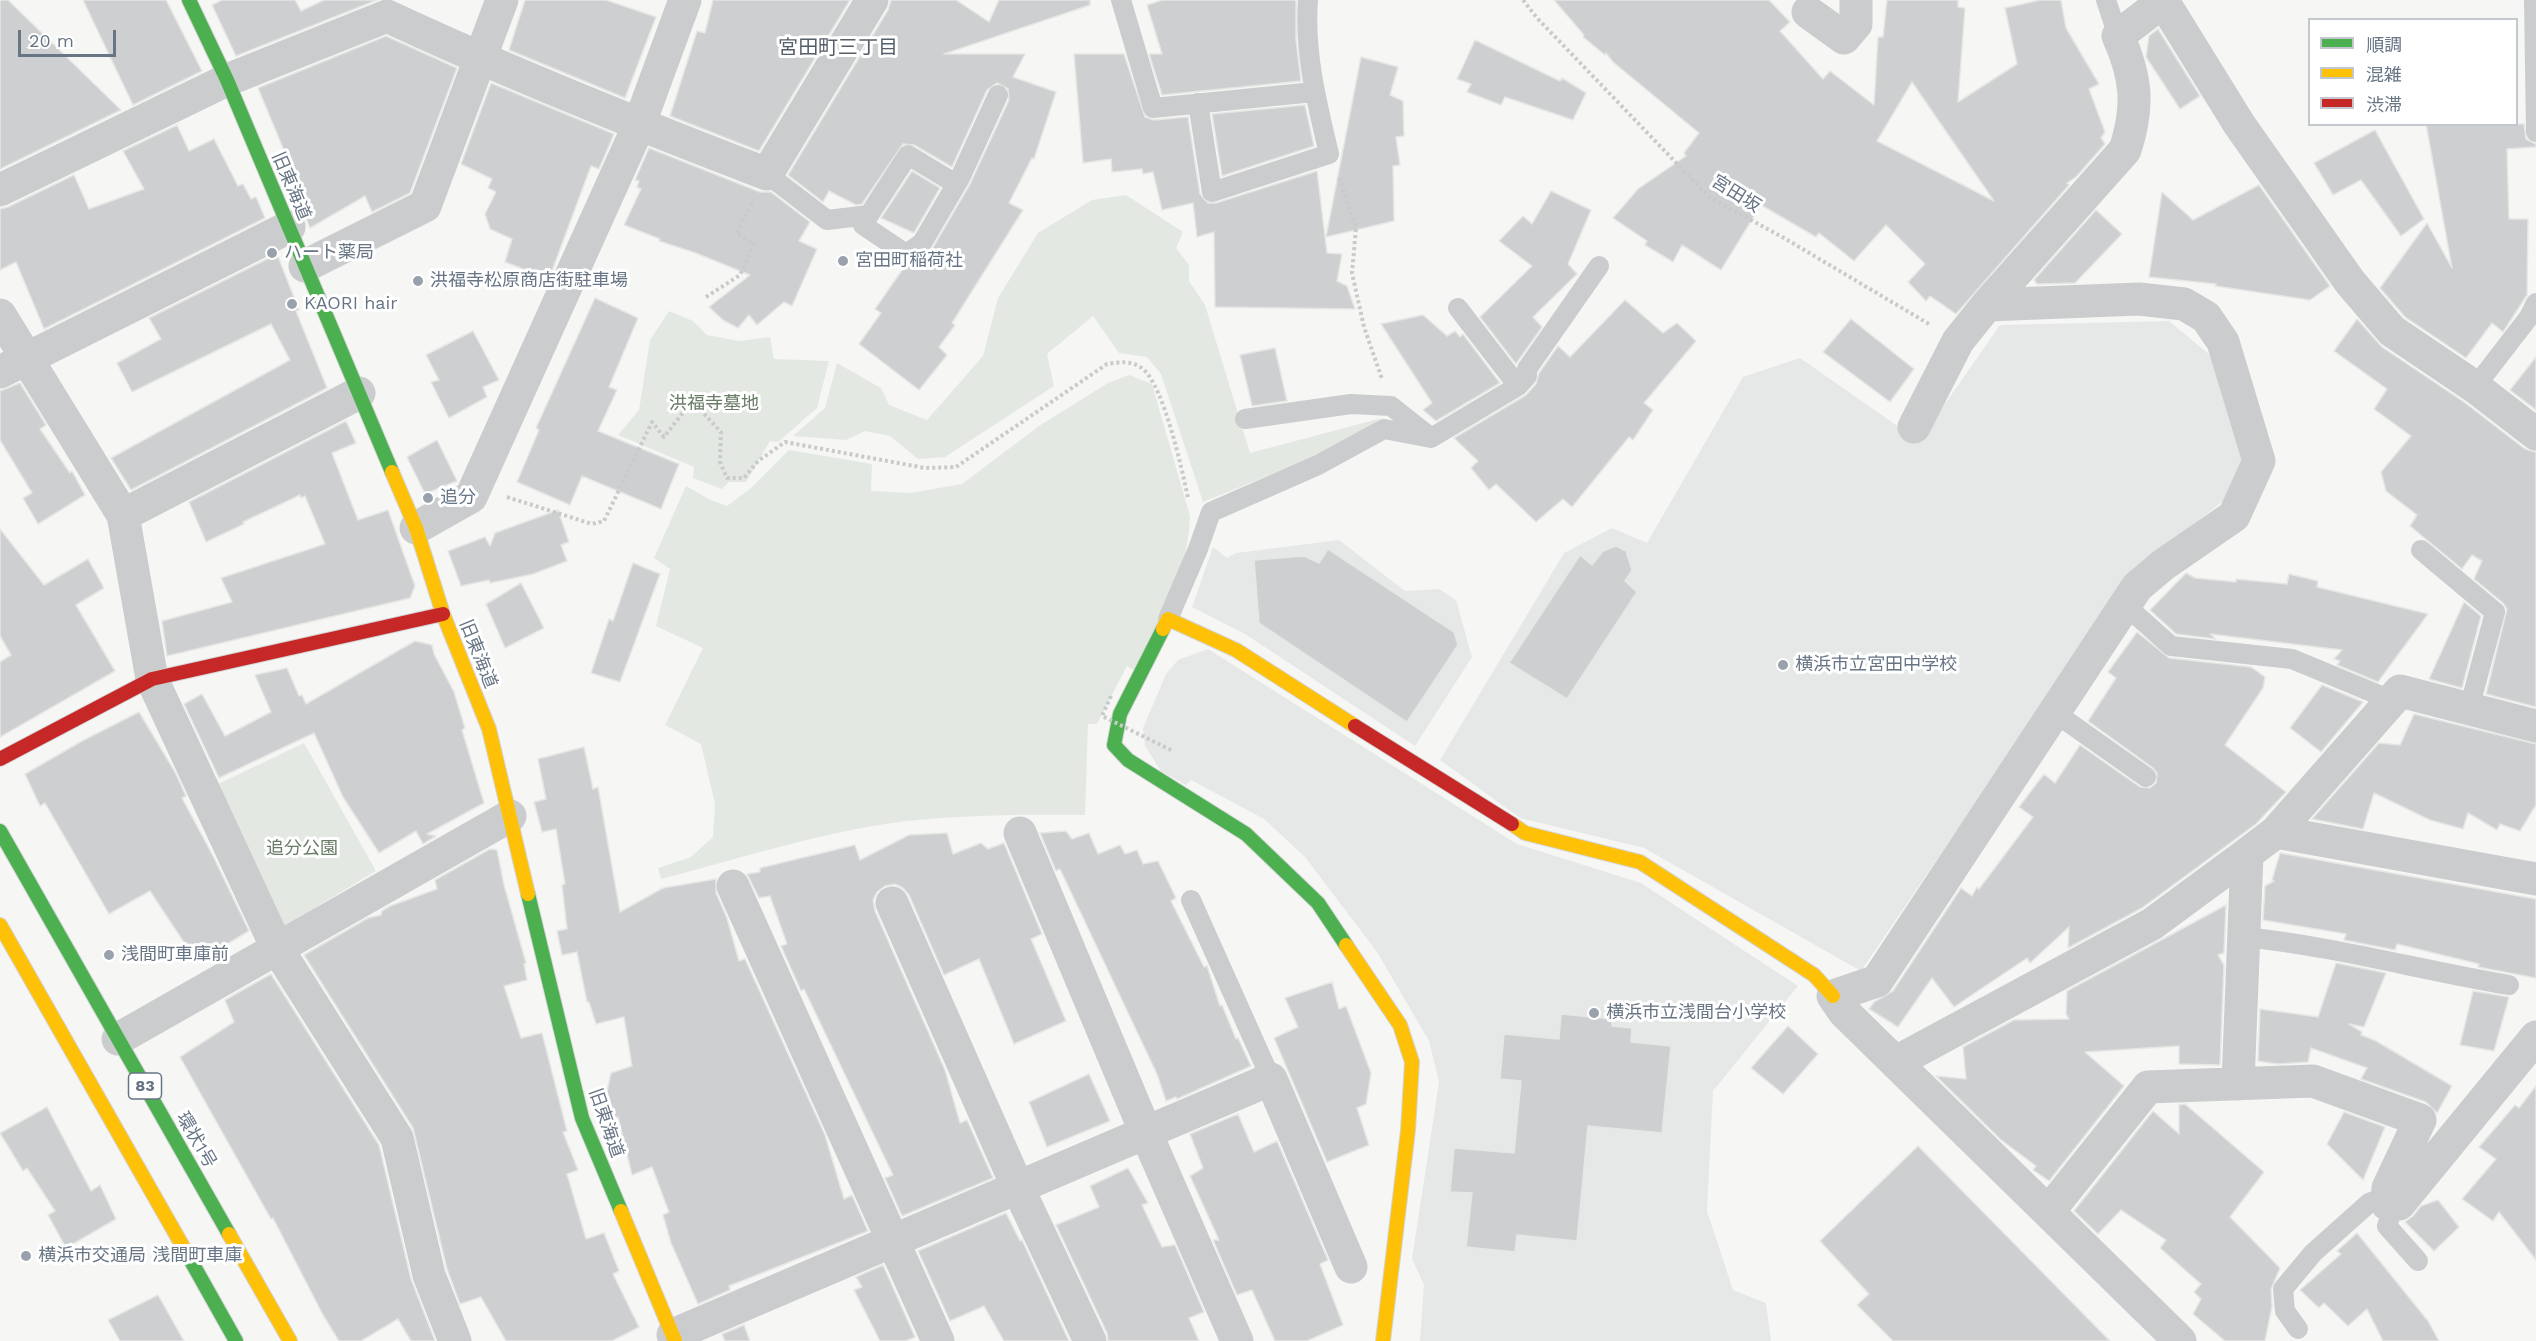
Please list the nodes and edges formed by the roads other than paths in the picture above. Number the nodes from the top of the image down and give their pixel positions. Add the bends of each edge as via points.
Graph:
1 (189, 0) edge
2 (502, 0) edge
3 (685, 0) edge
4 (872, 0) edge
5 (1121, 0) edge
6 (1308, 0) edge
7 (1856, 0) edge
8 (2106, 0) edge
9 (2534, 0) edge
10 (2164, 1) edge
11 (384, 8) edge
12 (1808, 12) dead end
13 (2118, 36) junction
14 (480, 60) junction
15 (227, 80) junction
16 (1314, 92) junction
17 (998, 95) dead end
18 (1198, 103) junction
19 (639, 125) junction
20 (2536, 132) edge
21 (767, 174) junction
22 (956, 184) junction
23 (0, 190) edge
24 (869, 215) junction
25 (289, 227) junction
26 (305, 266) junction
27 (1599, 267) dead end
28 (2536, 303) edge
29 (1987, 305) junction
30 (1458, 308) dead end
31 (0, 315) edge
32 (13, 365) edge
33 (1518, 386) junction
34 (2475, 387) junction
35 (358, 393) junction
36 (1245, 419) dead end
37 (1914, 427) dead end
38 (2536, 434) edge
39 (1431, 438) junction
40 (123, 515) junction
41 (416, 528) junction
42 (2421, 550) dead end
43 (2125, 605) junction
44 (443, 614) junction
45 (1168, 619) junction
46 (152, 679) junction
47 (2391, 700) junction
48 (2469, 709) junction
49 (2054, 712) junction
50 (2536, 726) edge
51 (0, 759) edge
52 (2146, 777) dead end
53 (510, 816) junction
54 (0, 831) edge
55 (2276, 832) junction
56 (1020, 833) dead end
57 (2247, 854) junction
58 (2536, 879) edge
59 (733, 886) dead end
60 (1191, 900) dead end
61 (892, 903) dead end
62 (0, 925) edge
63 (2244, 937) junction
64 (277, 948) junction
65 (2509, 985) dead end
66 (1833, 996) junction
67 (2536, 1037) edge
68 (118, 1039) junction
69 (1896, 1062) junction
70 (1271, 1079) junction
71 (2238, 1084) junction
72 (1146, 1133) junction
73 (1018, 1188) junction
74 (2391, 1200) junction
75 (2049, 1211) junction
76 (893, 1241) junction
77 (2418, 1261) dead end
78 (1351, 1267) dead end
79 (2298, 1329) dead end
80 (670, 1339) edge
81 (236, 1341) edge
82 (290, 1341) edge
83 (455, 1341) edge
84 (938, 1341) edge
85 (1090, 1341) edge
86 (1237, 1341) edge
87 (1383, 1341) edge
88 (2180, 1341) edge

1 - 15 street, 旧東海道
2 - 14 street
3 - 19 street
4 - 21 street
5 - 18 lane via 1153,108
6 - 16 lane via 1306,29
7 - 12 street via 1856,24 1844,38
8 - 13 lane
9 - 20 lane
10 - 13 street
10 - 34 street via 2239,124 2350,282 2392,331
11 - 14 street
11 - 15 street
13 - 29 street via 2130,62 2135,91 2134,124 2125,150
14 - 19 street
14 - 26 street via 425,206
15 - 23 street
15 - 25 street, 旧東海道
16 - 18 lane
16 - 18 lane via 1329,154 1212,192
17 - 22 lane
19 - 21 street
19 - 41 street via 471,497
21 - 24 lane via 827,220
22 - 24 lane via 908,155
22 - 24 lane via 922,243 906,254 863,225
25 - 26 street, 旧東海道
25 - 32 street
26 - 35 street, 旧東海道
27 - 33 lane
28 - 34 lane
29 - 37 street via 1958,341
29 - 43 street via 2139,299 2184,303 2206,317 2223,342 2259,461 2234,516 2163,565 2137,587
30 - 33 lane
31 - 32 street
32 - 40 street
33 - 39 lane
34 - 38 street
35 - 40 street
35 - 41 street, 旧東海道
36 - 39 lane via 1351,404 1391,406
39 - 45 lane via 1384,429 1318,465 1211,512
40 - 46 street
41 - 44 street, 旧東海道
42 - 48 lane via 2495,612
43 - 47 lane via 2171,646 2292,659
43 - 49 street
44 - 46 street
44 - 53 street, 旧東海道 via 489,729
45 - 66 street via 1236,650 1525,833 1640,862 1814,975
45 - 87 street via 1120,714 1114,746 1128,760 1246,834 1318,903 1400,1024 1412,1062 1408,1130
46 - 51 street
46 - 64 street
47 - 48 street via 2400,691
47 - 55 street
48 - 50 street
49 - 52 lane
49 - 66 street via 1877,981
53 - 64 street
53 - 80 street, 旧東海道 via 582,1118
54 - 68 street, 環状1号 / 83
55 - 57 street
55 - 58 street
56 - 72 street
57 - 63 street
57 - 69 street via 2152,924
59 - 76 street
60 - 70 lane
61 - 73 street
62 - 81 street, 83
63 - 65 lane via 2296,943
63 - 71 street
64 - 68 street
64 - 83 street via 397,1138 429,1275
66 - 69 street via 1844,1012
67 - 74 street via 2398,1204
68 - 82 street, 環状1号 / 83
69 - 75 street
70 - 72 street
70 - 78 street
71 - 74 street via 2313,1081 2420,1120 2388,1188
71 - 75 street via 2148,1087
72 - 73 street
72 - 86 street
73 - 76 street
73 - 85 street
74 - 77 lane via 2387,1226
74 - 79 lane via 2369,1203 2313,1253 2283,1289 2285,1311
75 - 88 street
76 - 80 street
76 - 84 street

